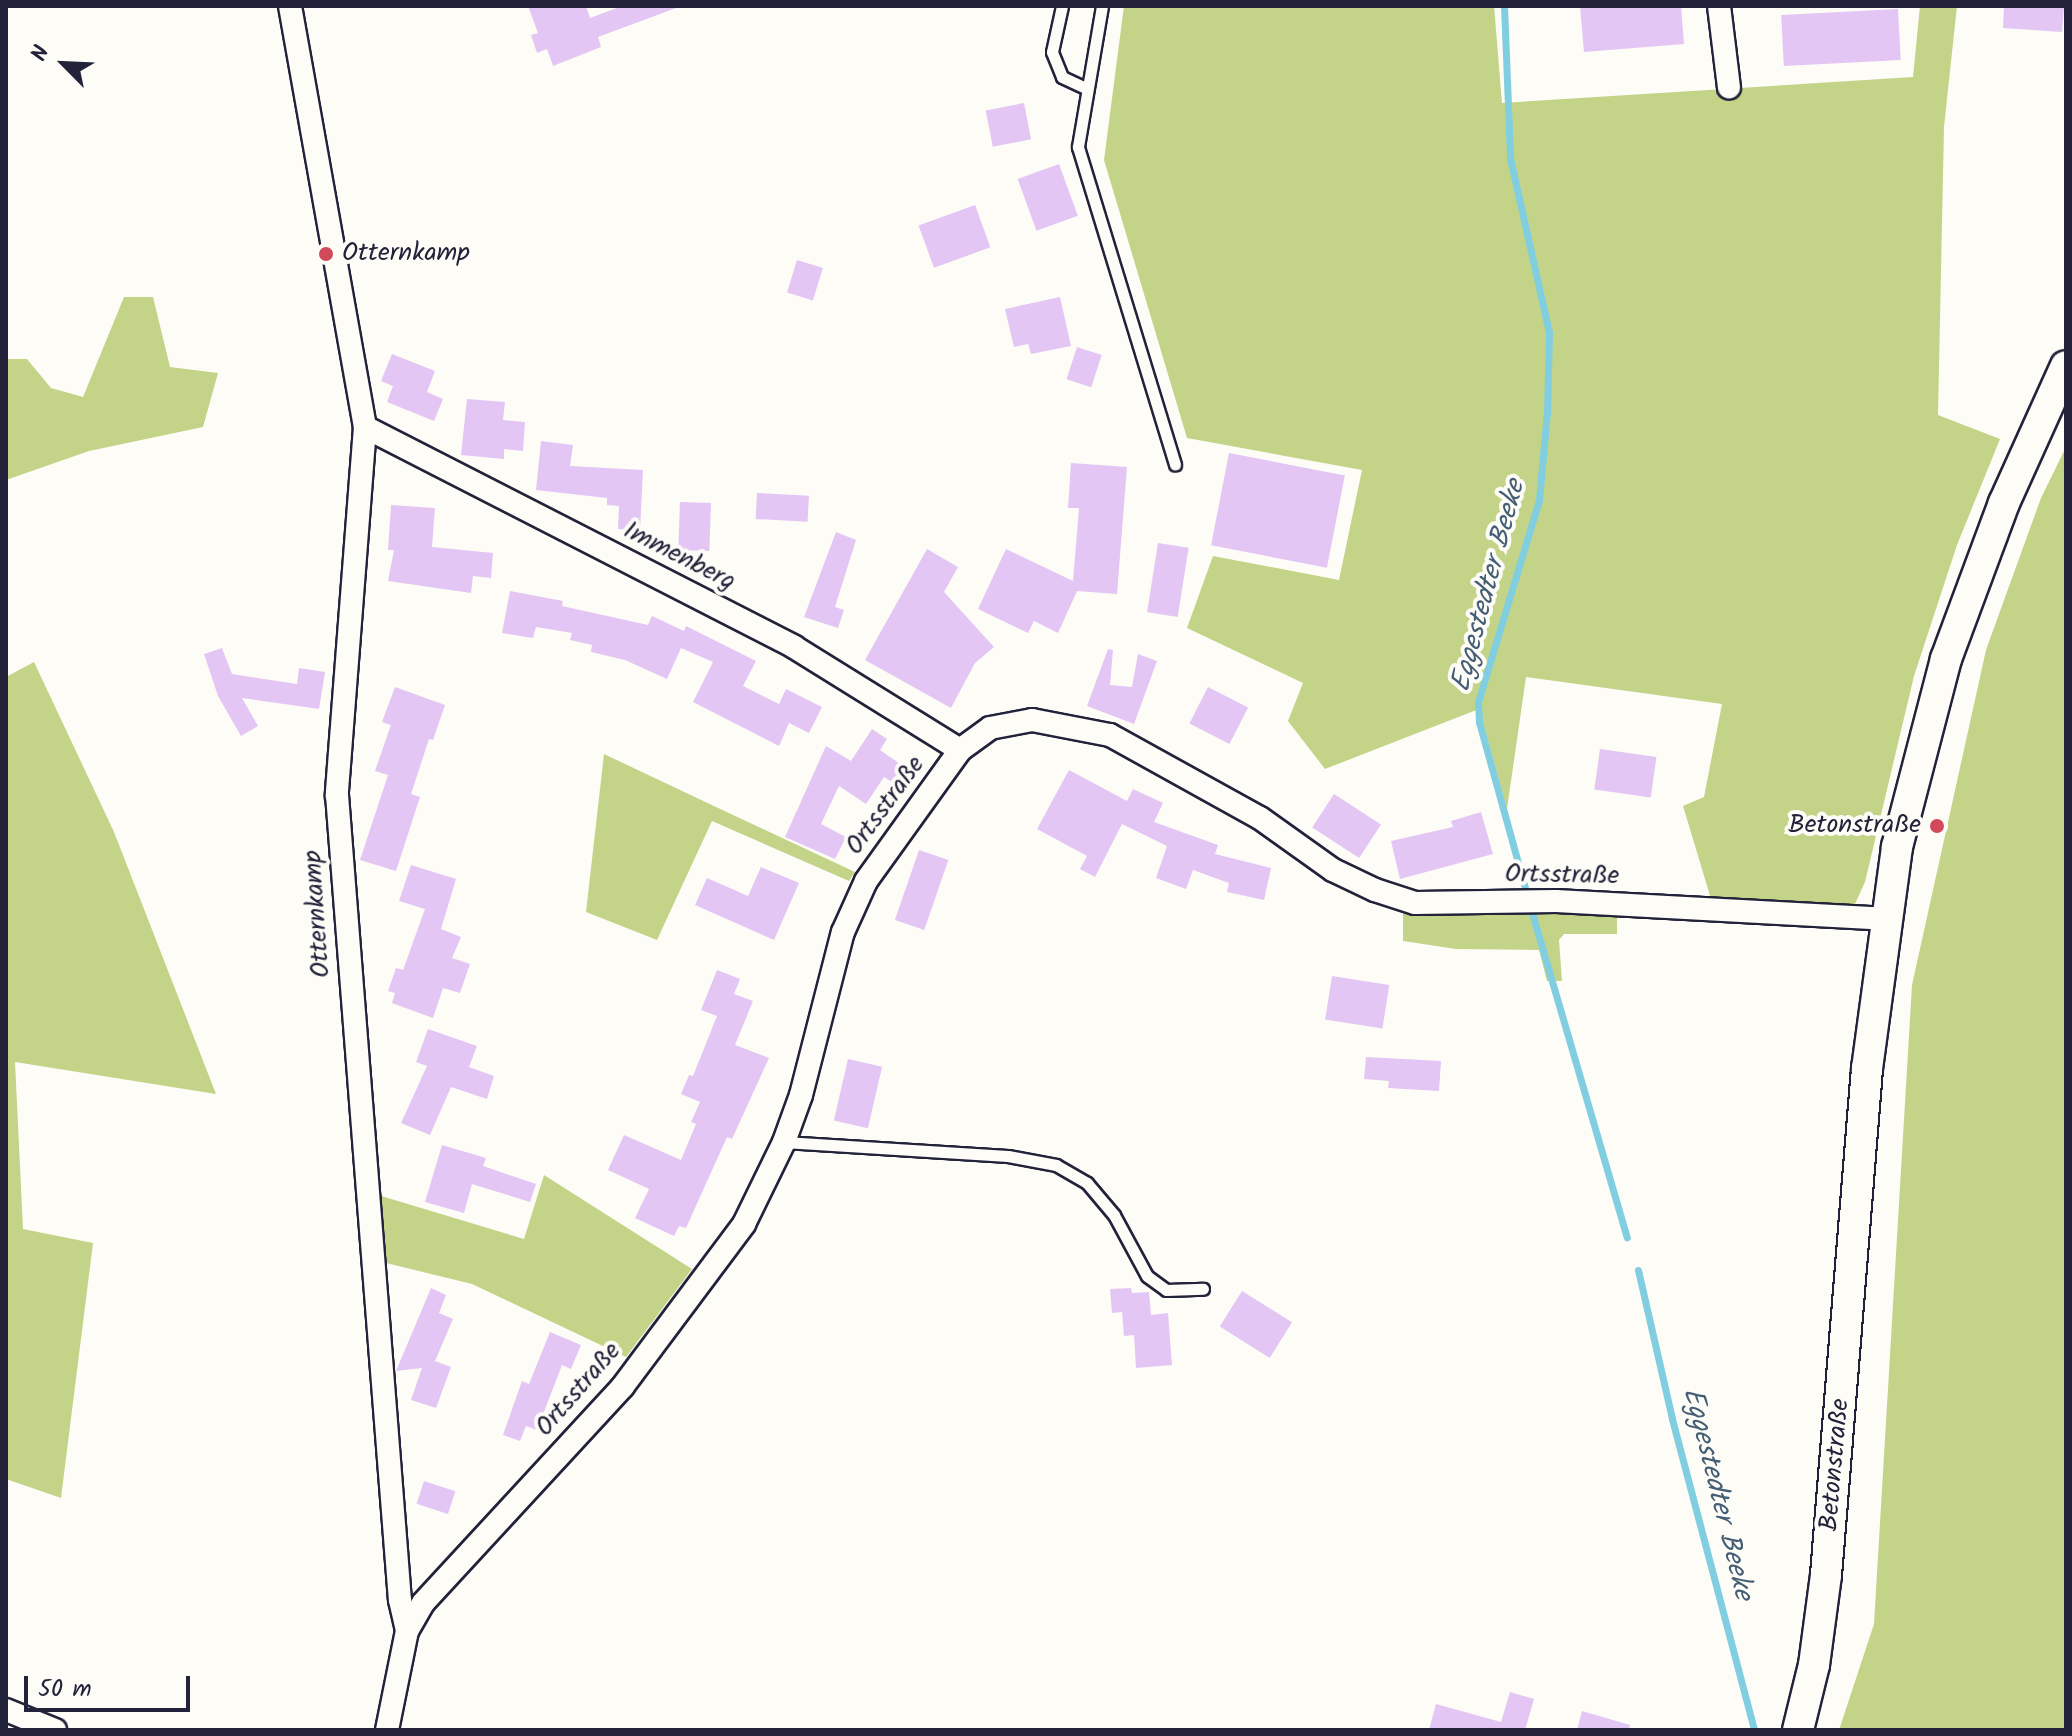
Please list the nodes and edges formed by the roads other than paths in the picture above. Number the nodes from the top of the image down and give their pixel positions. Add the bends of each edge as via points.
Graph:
1 (290, 6) edge
2 (1062, 6) edge
3 (1102, 6) edge
4 (1719, 6) edge
5 (1729, 87) dead end
6 (1086, 88) junction
7 (2066, 366) edge
8 (365, 427) junction
9 (1175, 464) dead end
10 (960, 750) junction
11 (1885, 919) junction
12 (784, 1142) junction
13 (1203, 1289) dead end
14 (407, 1631) junction
15 (6, 1710) edge
16 (55, 1730) edge
17 (387, 1730) edge
18 (1798, 1730) edge

1 - 8 street, Otternkamp
2 - 6 lane via 1052,52 1062,77
3 - 6 lane
4 - 5 street
6 - 9 lane via 1078,147
7 - 11 main road, Betonstraße via 2004,503 1946,659 1897,847
8 - 10 street, Immenberg via 794,647
8 - 14 street, Otternkamp via 337,795 400,1600
10 - 11 street, Ortsstraße via 990,728 1032,720 1110,735 1260,818 1333,870 1415,903 1556,901
10 - 12 street, Ortsstraße via 866,881 843,932
11 - 18 main road, Betonstraße via 1867,1069 1826,1575 1814,1665
12 - 13 lane via 1008,1156 1056,1165 1087,1183 1114,1215 1147,1276 1166,1290
12 - 14 street, Ortsstraße via 744,1224 623,1386 423,1603
14 - 17 street, Ortsstraße
15 - 16 street

